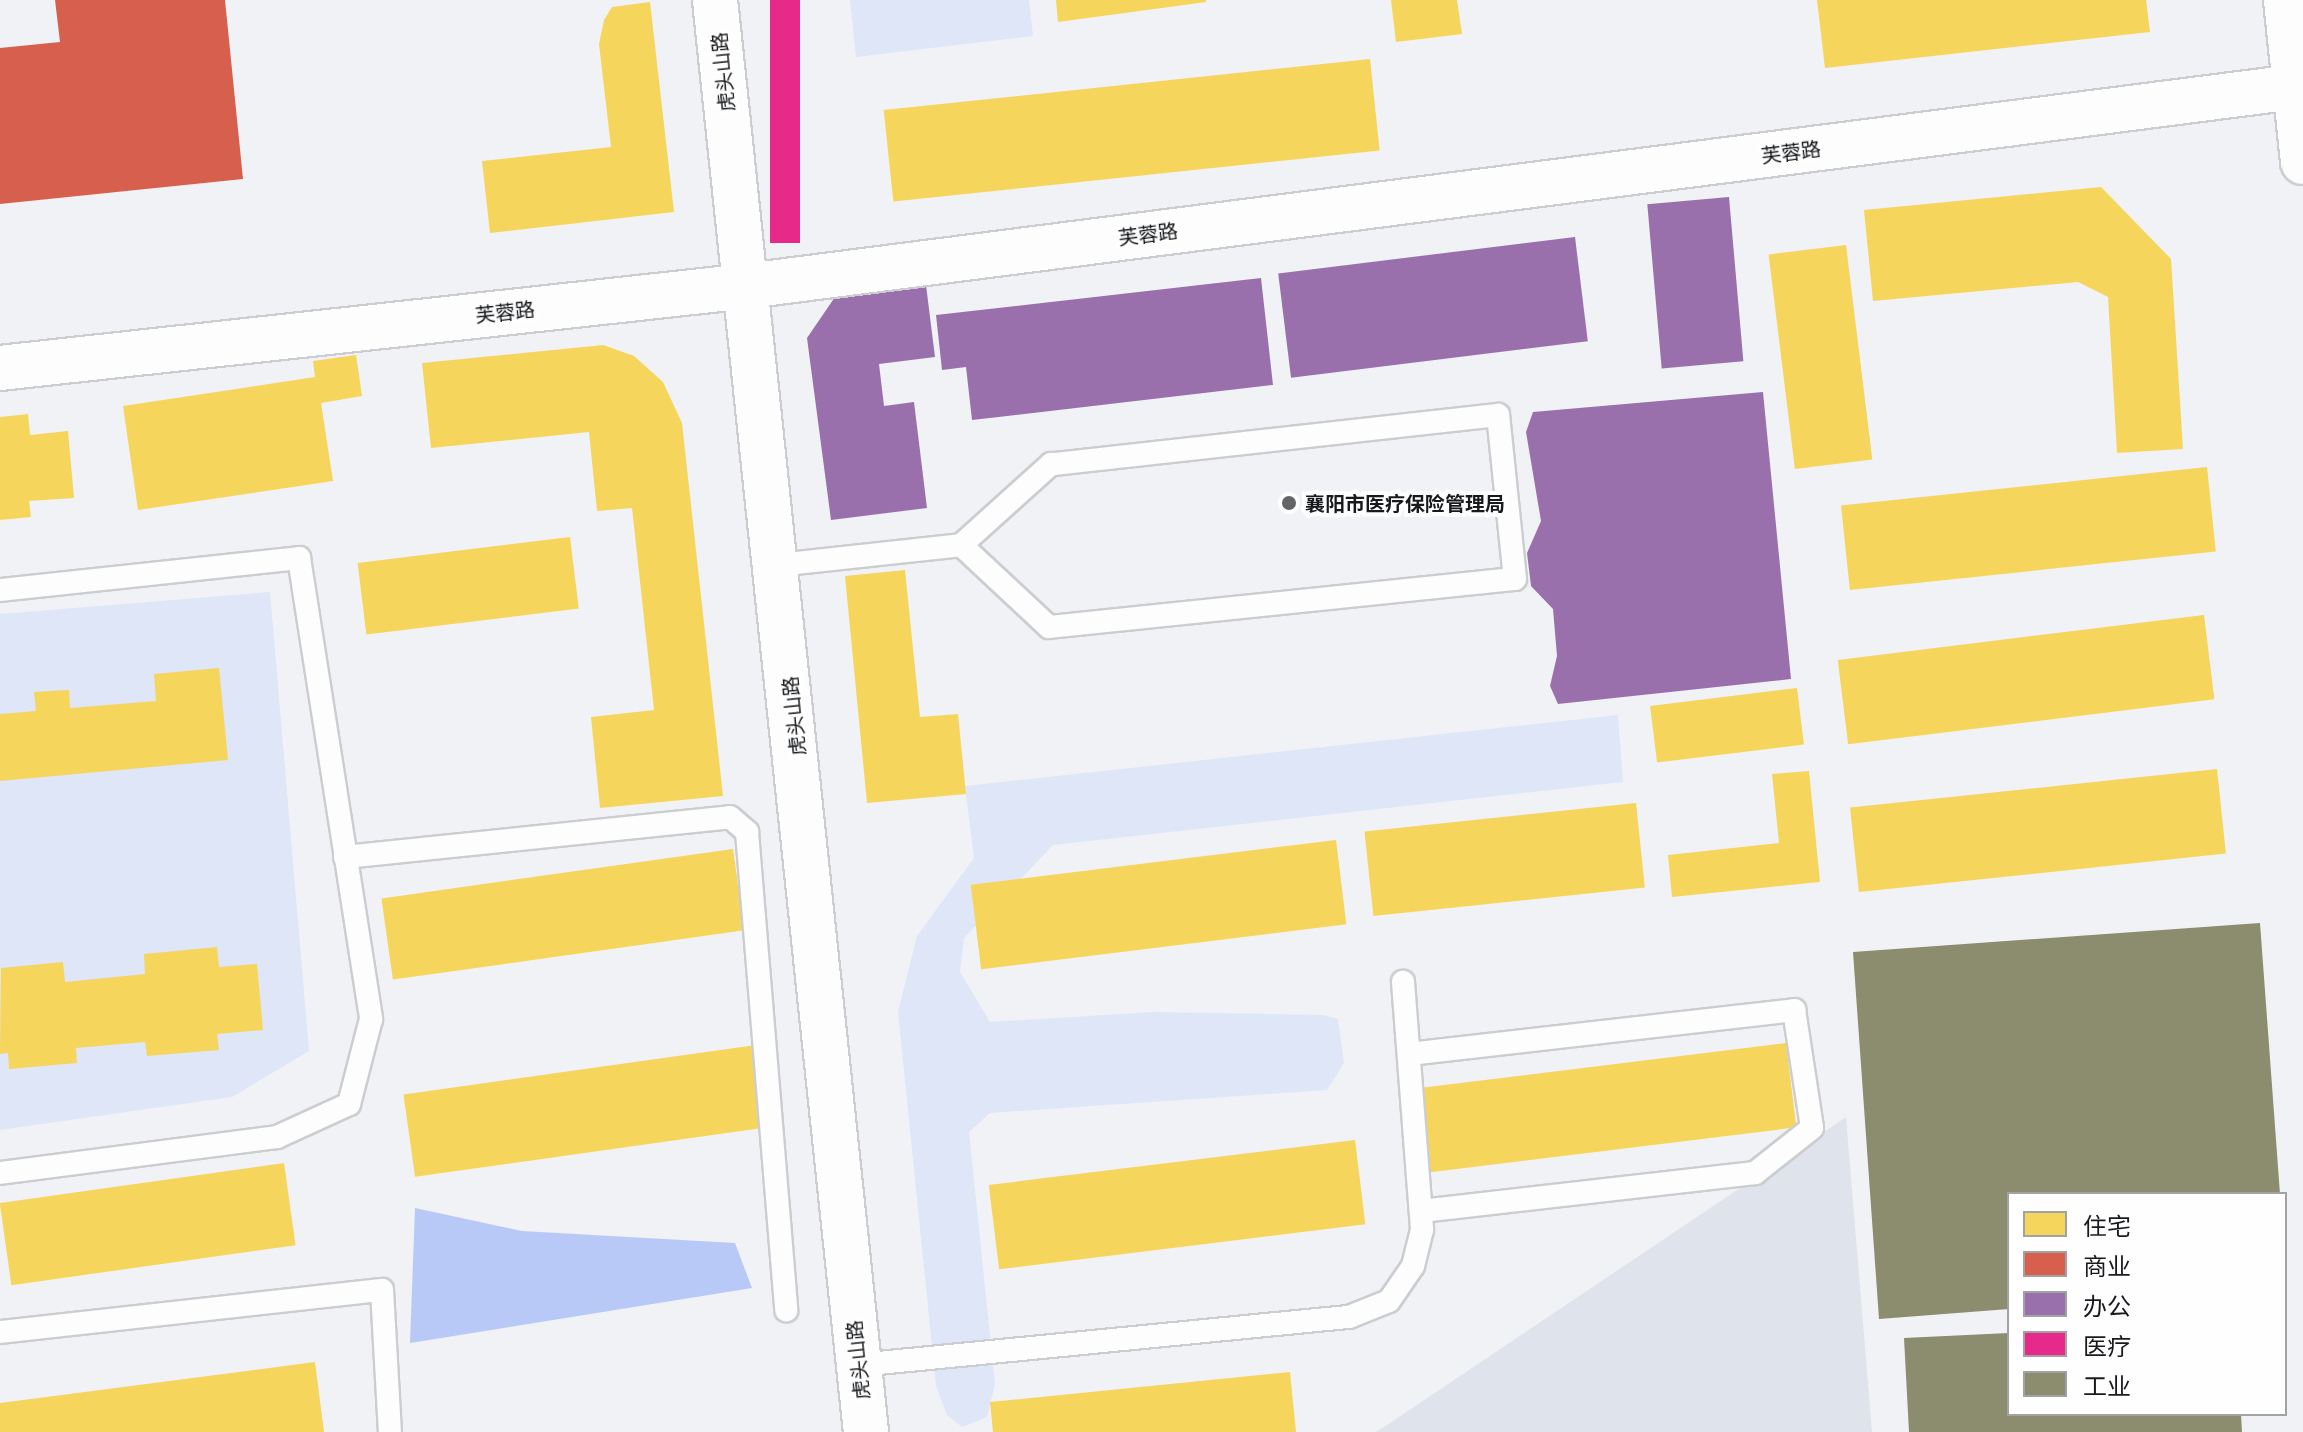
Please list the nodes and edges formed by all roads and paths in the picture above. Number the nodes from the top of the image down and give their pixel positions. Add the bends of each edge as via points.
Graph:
1 (715, 0) edge
2 (2286, 0) edge
3 (2295, 87) junction
4 (2303, 162) edge
5 (747, 286) junction
6 (0, 368) edge
7 (961, 545) junction
8 (778, 565) junction
9 (0, 590) edge
10 (345, 857) junction
11 (1403, 982) dead end
12 (1409, 1054) junction
13 (0, 1173) edge
14 (1421, 1211) junction
15 (786, 1310) dead end
16 (0, 1332) edge
17 (858, 1365) junction
18 (390, 1432) edge
19 (866, 1432) edge

1 - 5 street, 虎头山路
2 - 3 street
3 - 4 street
3 - 5 street, 芙蓉路
5 - 6 street, 芙蓉路
5 - 8 street, 虎头山路
7 - 7 lane via 1049,627 1515,579 1498,415 1051,464
7 - 8 lane
8 - 17 street, 虎头山路
9 - 10 lane via 299,558
10 - 13 lane via 371,1019 349,1104 277,1137
10 - 15 lane via 730,817 747,832
11 - 12 lane
12 - 14 lane
12 - 14 lane via 1794,1010 1812,1128 1755,1173
14 - 17 lane via 1413,1266 1389,1301 1349,1317
16 - 18 lane via 382,1290
17 - 19 street, 虎头山路

